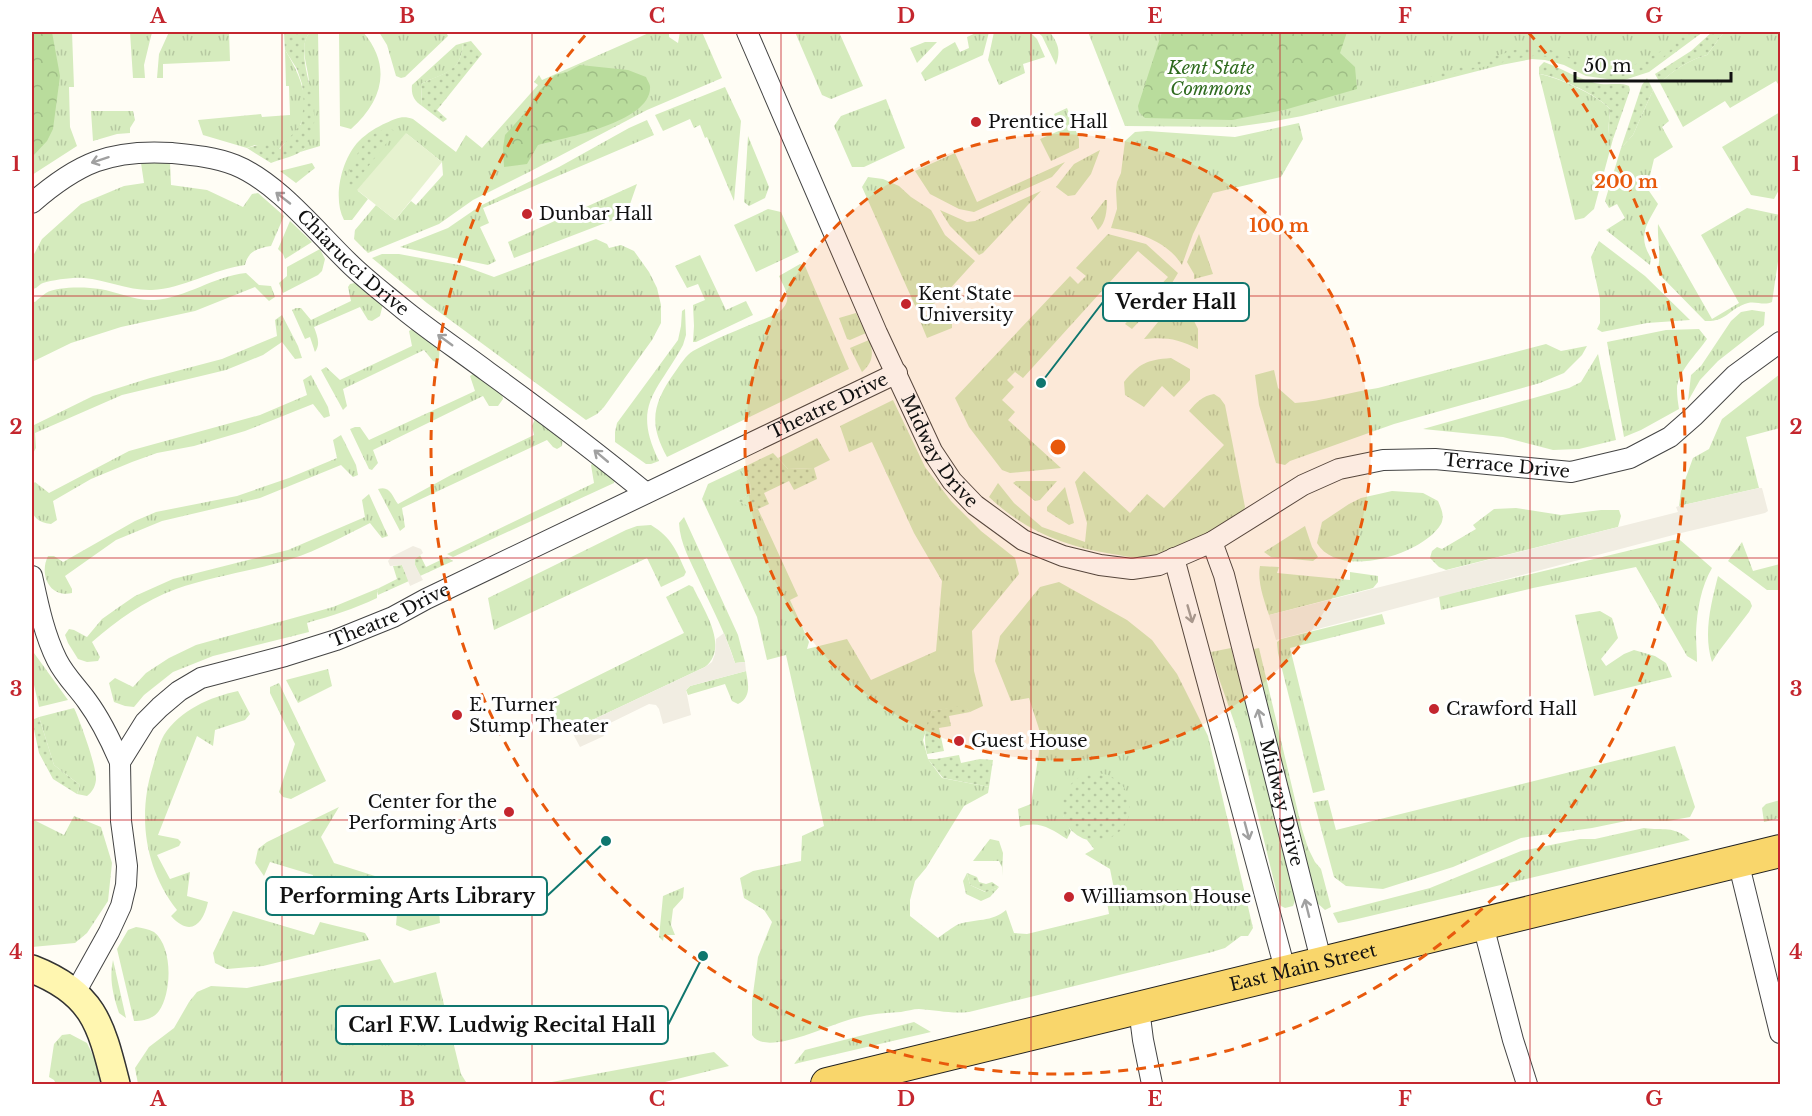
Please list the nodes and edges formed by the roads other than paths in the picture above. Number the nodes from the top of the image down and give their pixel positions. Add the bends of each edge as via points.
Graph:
1 (747, 32) edge
2 (32, 203) edge
3 (1780, 342) edge
4 (897, 373) junction
5 (646, 494) junction
6 (1212, 542) junction
7 (1174, 558) junction
8 (32, 576) edge
9 (120, 762) junction
10 (1780, 851) edge
11 (1738, 861) junction
12 (1483, 925) junction
13 (1322, 964) junction
14 (32, 969) edge
15 (1286, 973) junction
16 (75, 993) junction
17 (1139, 1009) junction
18 (1780, 1033) edge
19 (116, 1084) edge
20 (827, 1084) edge
21 (1152, 1084) edge
22 (1527, 1084) edge

1 - 4 street, Midway Drive
5 -> 2 street, Chiarucci Drive via 590,446 406,311 350,264 292,205 235,165 190,154 115,155 73,172
3 - 6 street, Terrace Drive via 1735,375 1670,437 1630,458 1571,472 1435,459 1383,460 1339,469 1303,485
4 - 5 street, Theatre Drive
4 - 7 street, Midway Drive via 932,451 951,480 975,505 1023,540 1063,556 1132,569
5 - 9 street, Theatre Drive via 384,621 285,656 201,678 145,722
6 - 7 street, Midway Drive
13 -> 6 street, Midway Drive via 1224,575
7 -> 15 street
8 - 9 street via 57,660 105,729
9 - 16 street via 126,885 109,932
10 - 11 main road, East Main Street
11 - 12 main road, East Main Street
11 - 18 street
12 - 13 main road, East Main Street
12 - 22 street
13 - 15 main road, East Main Street
14 - 16 street
15 - 17 main road, East Main Street
16 - 19 street via 93,1014
17 - 20 main road, East Main Street
17 - 21 street

